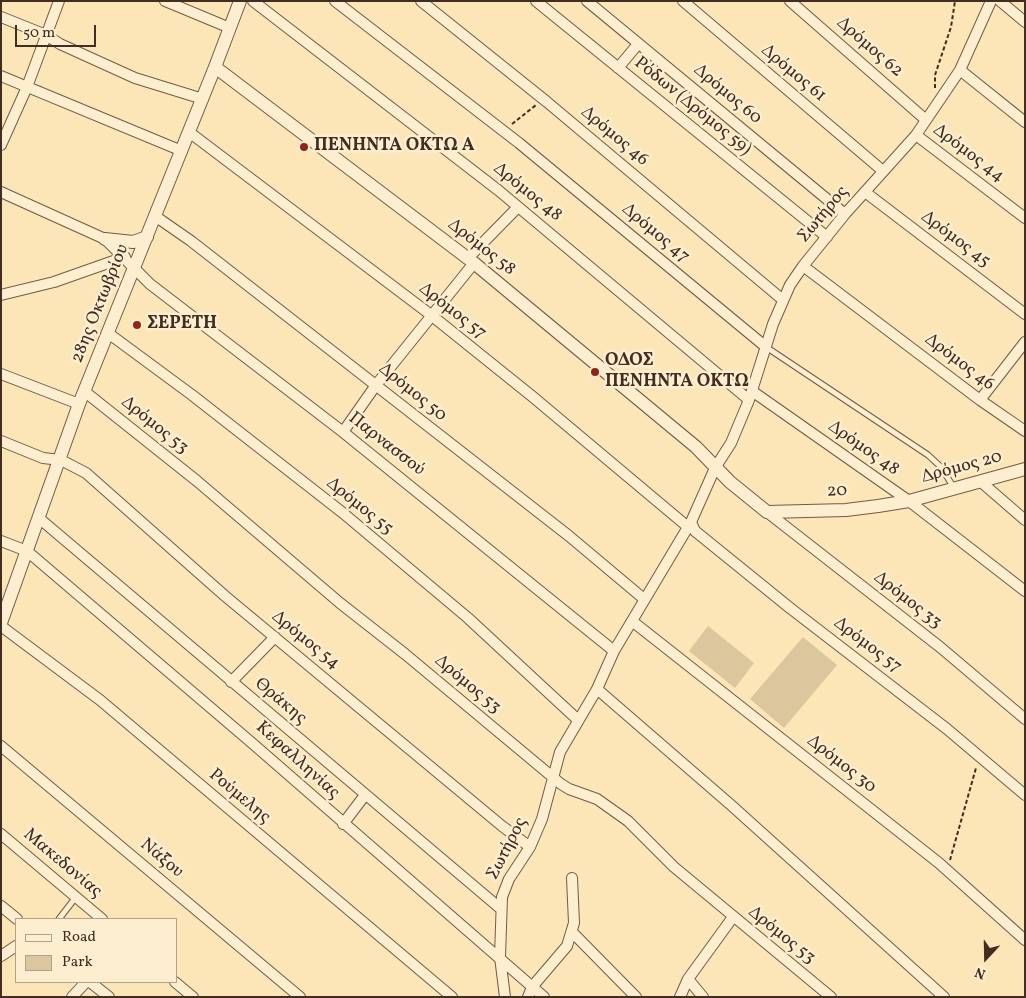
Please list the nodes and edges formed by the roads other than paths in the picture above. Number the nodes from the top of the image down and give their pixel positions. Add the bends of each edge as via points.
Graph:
1 (59, 1) edge
2 (165, 1) edge
3 (240, 1) edge
4 (253, 1) edge
5 (335, 1) edge
6 (421, 1) edge
7 (536, 1) edge
8 (587, 1) edge
9 (683, 1) edge
10 (700, 1) edge
11 (790, 1) edge
12 (991, 1) edge
13 (1000, 1) edge
14 (693, 10) junction
15 (1, 17) edge
16 (1025, 22) edge
17 (230, 28) junction
18 (46, 35) junction
19 (638, 44) junction
20 (215, 67) junction
21 (618, 68) junction
22 (960, 70) junction
23 (1, 76) edge
24 (27, 87) junction
25 (203, 99) junction
26 (926, 120) junction
27 (1025, 122) edge
28 (4, 129) edge
29 (190, 132) junction
30 (916, 135) junction
31 (1, 145) edge
32 (182, 151) junction
33 (883, 171) junction
34 (1, 192) edge
35 (865, 192) junction
36 (518, 207) junction
37 (845, 214) junction
38 (155, 216) junction
39 (1025, 218) edge
40 (827, 237) junction
41 (147, 238) junction
42 (105, 239) junction
43 (125, 257) junction
44 (471, 261) junction
45 (803, 266) junction
46 (135, 267) junction
47 (1, 295) edge
48 (782, 300) junction
49 (1025, 314) edge
50 (431, 315) junction
51 (108, 333) junction
52 (1025, 342) edge
53 (766, 347) junction
54 (1, 374) edge
55 (376, 385) junction
56 (84, 391) junction
57 (751, 396) junction
58 (980, 400) junction
59 (79, 404) junction
60 (1025, 431) edge
61 (344, 432) junction
62 (1, 441) edge
63 (61, 460) junction
64 (715, 468) junction
65 (1025, 469) edge
66 (980, 481) junction
67 (955, 488) junction
68 (909, 501) junction
69 (767, 512) junction
70 (40, 519) junction
71 (1025, 520) edge
72 (689, 525) junction
73 (1, 541) edge
74 (27, 551) junction
75 (1025, 591) edge
76 (644, 599) junction
77 (632, 621) junction
78 (1, 624) edge
79 (276, 637) junction
80 (614, 651) junction
81 (231, 682) junction
82 (597, 688) junction
83 (1025, 719) edge
84 (578, 720) junction
85 (1, 746) edge
86 (552, 776) junction
87 (1025, 795) edge
88 (365, 796) junction
89 (343, 824) junction
90 (1, 834) edge
91 (530, 847) junction
92 (572, 878) dead end
93 (76, 897) junction
94 (1, 906) edge
95 (501, 909) junction
96 (733, 917) junction
97 (16, 918) edge
98 (60, 918) edge
99 (101, 918) edge
100 (572, 932) junction
101 (1025, 940) edge
102 (15, 947) edge
103 (1, 956) edge
104 (500, 957) junction
105 (688, 979) junction
106 (85, 983) edge
107 (91, 983) edge
108 (176, 983) edge
109 (530, 992) edge
110 (72, 997) edge
111 (109, 997) edge
112 (193, 997) edge
113 (300, 997) edge
114 (452, 997) edge
115 (505, 997) edge
116 (544, 997) edge
117 (636, 997) edge
118 (680, 997) edge
119 (703, 997) edge
120 (830, 997) edge
121 (944, 997) edge

1 - 18 street
2 - 17 street
3 - 17 street, 28ης Οκτωβρίου
4 - 36 street, Δρόμος 48
5 - 53 street, Δρόμος 47 via 504,131
6 - 48 street, Δρόμος 46
7 - 21 street, Ρόδων (Δρόμος 59)
8 - 19 street, Δρόμος 60
9 - 14 street, Δρόμος 61
10 - 14 street
11 - 26 street, Δρόμος 62
12 - 22 street, Σωτήρος
13 - 16 street
14 - 33 street, Δρόμος 61
15 - 18 street
17 - 20 street, 28ης Οκτωβρίου
18 - 24 street
18 - 25 street via 135,78
19 - 21 street
19 - 37 street, Δρόμος 60
20 - 25 street, 28ης Οκτωβρίου
20 - 44 street, Δρόμος 58
21 - 40 street, Ρόδων (Δρόμος 59)
22 - 26 street, Σωτήρος
22 - 27 street
23 - 24 street
24 - 28 street
24 - 32 street
25 - 29 street, 28ης Οκτωβρίου
26 - 30 street, Σωτήρος
28 - 31 street
29 - 32 street, 28ης Οκτωβρίου
29 - 50 street, Δρόμος 57
30 - 33 street, Σωτήρος
30 - 39 street, Δρόμος 44
32 - 38 street, 28ης Οκτωβρίου
33 - 35 street, Σωτήρος
34 - 42 street, Παρνασσού
35 - 37 street, Σωτήρος
35 - 49 street, Δρόμος 45
36 - 44 street
36 - 57 street, Δρόμος 48
37 - 40 street, Σωτήρος
38 - 41 street, 28ης Οκτωβρίου
38 - 55 street, Δρόμος 50
40 - 45 street, Σωτήρος
41 - 42 street via 133,242
41 - 46 street, 28ης Οκτωβρίου
42 - 43 street, Παρνασσού
43 - 46 street, Παρνασσού
43 - 47 street via 54,282
44 - 50 street
44 - 64 street, Δρόμος 58 via 696,446
45 - 48 street, Σωτήρος
45 - 58 street, Δρόμος 46
46 - 51 street, 28ης Οκτωβρίου
46 - 61 street, Παρνασσού via 150,284
48 - 53 street, Σωτήρος
50 - 55 street
50 - 72 street, Δρόμος 57
51 - 56 street, 28ης Οκτωβρίου
51 - 84 street, Δρόμος 55 via 343,513 468,618
52 - 58 street
53 - 57 street, Σωτήρος
53 - 67 lane, Δρόμος 47 via 928,455
54 - 59 street
55 - 61 street
55 - 76 street, Δρόμος 50
56 - 59 street, 28ης Οκτωβρίου
56 - 86 street, Δρόμος 53
57 - 64 street, Σωτήρος via 731,443
57 - 68 street, Δρόμος 48
58 - 60 street, Δρόμος 46
59 - 63 street, 28ης Οκτωβρίου
61 - 80 street, Παρνασσού
62 - 63 street, Δρόμος 54 via 43,458
63 - 70 street, 28ης Οκτωβρίου
63 - 79 street, Δρόμος 54 via 86,472
64 - 69 street, Δρόμος 58
64 - 72 street, Σωτήρος
65 - 66 street, Δρόμος 20
66 - 67 street, Δρόμος 20
66 - 71 street
67 - 68 street, Δρόμος 20
68 - 69 street, 20 via 846,510
68 - 75 street, Δρόμος 48
69 - 83 street, Δρόμος 33 via 940,647
70 - 74 street, 28ης Οκτωβρίου
70 - 81 street, Θράκης
72 - 76 street, Σωτήρος
72 - 87 street, Δρόμος 57
73 - 74 street, Κεφαλληνίας
74 - 78 street, 28ης Οκτωβρίου
74 - 89 street, Κεφαλληνίας via 245,736
76 - 77 street, Σωτήρος
77 - 80 street, Σωτήρος
77 - 101 street, Δρόμος 30 via 947,871
78 - 114 street, Ρούμελης via 100,700
79 - 81 street
79 - 91 street, Δρόμος 54
80 - 82 street, Σωτήρος
81 - 88 street, Θράκης
82 - 84 street, Σωτήρος
82 - 121 street
84 - 86 street, Σωτήρος via 560,752
85 - 113 street, Νάξου
86 - 91 street, Σωτήρος via 542,819
86 - 96 street, Δρόμος 53 via 568,789 597,799 628,821
88 - 89 street
88 - 95 street, Θράκης
89 - 104 street, Κεφαλληνίας
90 - 93 street, Μακεδονίας
91 - 95 street, Σωτήρος via 505,888
92 - 100 street
93 - 98 lane
93 - 99 street, Μακεδονίας
94 - 97 street
95 - 104 street, Σωτήρος
96 - 105 street
96 - 120 street, Δρόμος 53
100 - 109 street via 568,946
100 - 117 street
102 - 103 street
104 - 109 street, Κεφαλληνίας
104 - 115 street, Σωτήρος
105 - 118 street
105 - 119 street
106 - 110 street
107 - 111 street
108 - 112 street
109 - 116 street, Κεφαλληνίας

